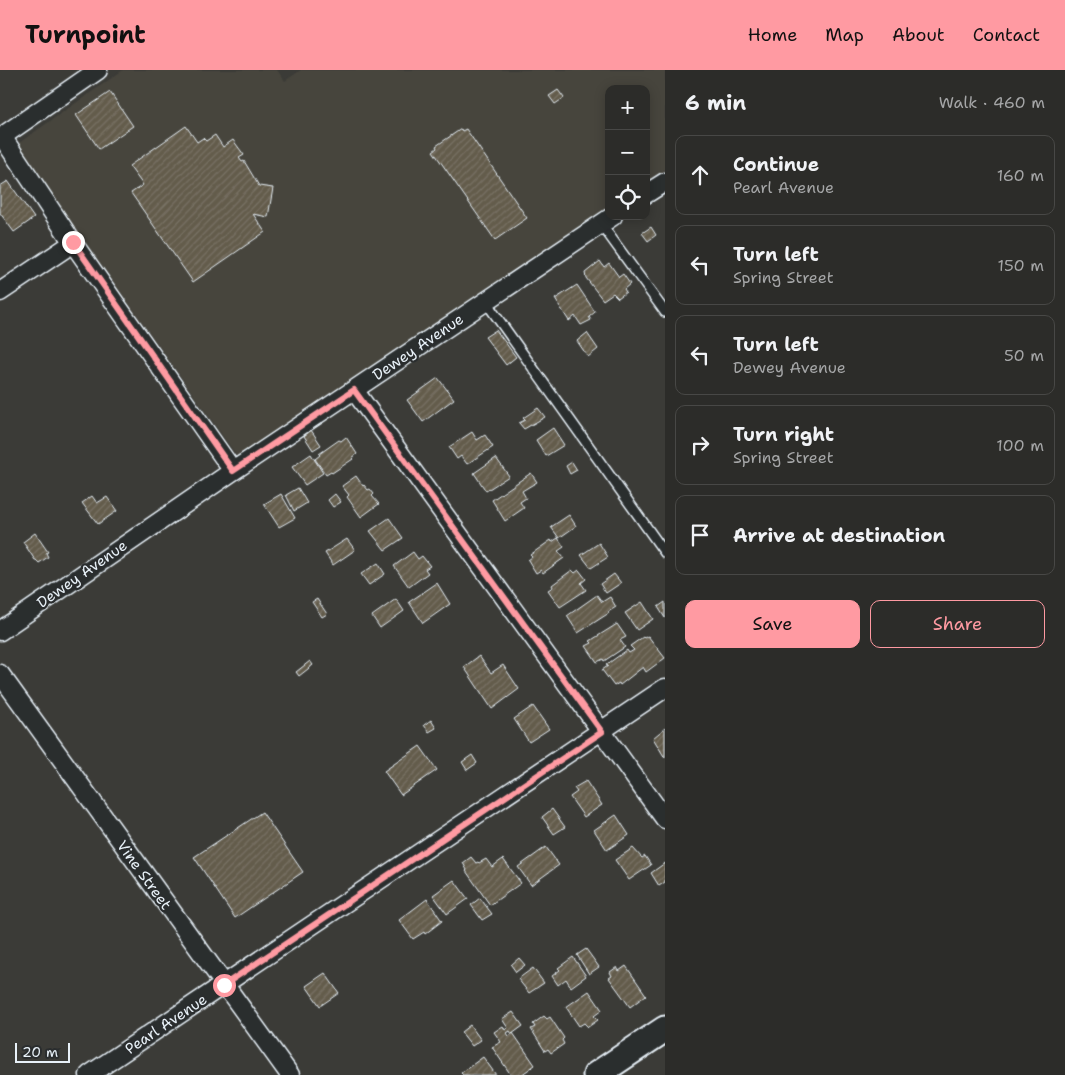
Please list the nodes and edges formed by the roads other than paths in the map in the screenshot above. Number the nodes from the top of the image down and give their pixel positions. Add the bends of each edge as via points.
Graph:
1 (98, 70) edge
2 (3, 134) edge
3 (665, 182) edge
4 (650, 191) edge
5 (607, 220) edge
6 (73, 242) junction
7 (0, 292) edge
8 (486, 302) junction
9 (665, 312) edge
10 (354, 390) junction
11 (233, 471) junction
12 (665, 553) edge
13 (0, 631) edge
14 (0, 674) edge
15 (665, 688) edge
16 (602, 732) junction
17 (665, 819) edge
18 (224, 985) junction
19 (665, 1029) edge
20 (89, 1075) edge
21 (290, 1075) edge
22 (596, 1075) edge

1 - 2 street
2 - 6 street via 8,148
3 - 4 street
5 - 8 street, Dewey Avenue
5 - 9 lane
6 - 7 street
6 - 11 street
8 - 10 street, Dewey Avenue
8 - 12 lane
10 - 11 street, Dewey Avenue
10 - 16 street
11 - 13 street, Dewey Avenue
14 - 18 street, Vine Street
15 - 16 street, Pearl Avenue
16 - 17 street
16 - 18 street, Pearl Avenue
18 - 20 street, Pearl Avenue
18 - 21 street, Vine Street
19 - 22 main road

